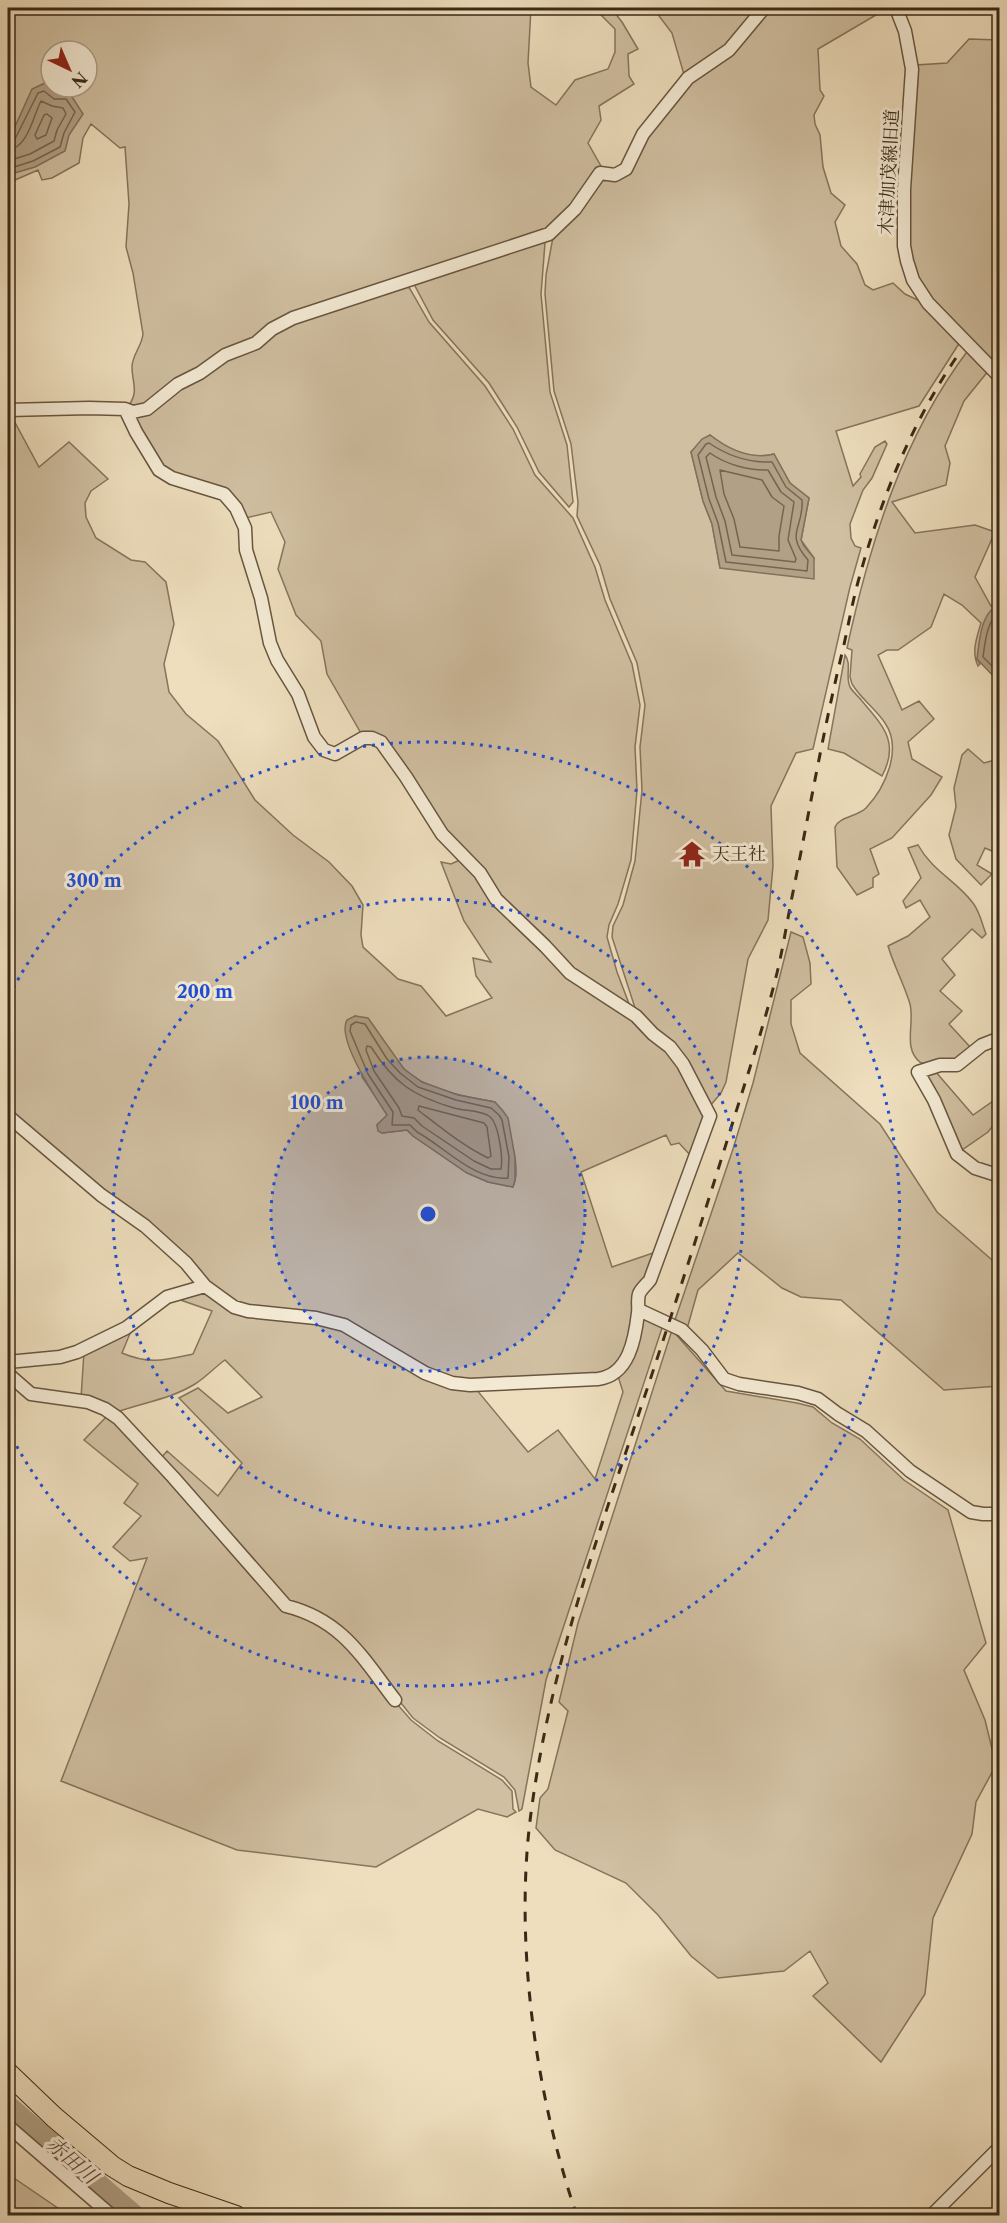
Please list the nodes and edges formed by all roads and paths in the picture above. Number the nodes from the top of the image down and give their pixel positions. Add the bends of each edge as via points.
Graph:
1 (764, 8) edge
2 (896, 8) edge
3 (999, 377) edge
4 (125, 409) junction
5 (8, 411) edge
6 (999, 1038) edge
7 (8, 1116) edge
8 (999, 1176) edge
9 (205, 1286) junction
10 (639, 1310) junction
11 (8, 1362) edge
12 (8, 1374) edge
13 (999, 1514) edge
14 (395, 1700) dead end
15 (8, 2073) edge
16 (8, 2126) edge
17 (999, 2147) edge
18 (112, 2216) edge
19 (236, 2216) edge
20 (931, 2216) edge

1 - 4 street via 729,50 688,78 643,134 626,169 615,175 600,173 575,209 549,234 293,318 256,343 225,355 178,384 147,409
2 - 3 street, 木津加茂線旧道 via 912,69 904,189 906,261 928,303
4 - 5 street
4 - 10 street via 159,470 172,478 224,494 236,508 245,528 249,562 270,643 297,694 309,728 324,750 335,754 363,738 381,742 442,834 480,873 496,899 570,973 636,1016 683,1064 710,1116 650,1280 639,1295
6 - 8 street via 982,1045 957,1065 940,1065 918,1072 957,1154 975,1168
7 - 9 street via 101,1196 145,1226
9 - 10 street via 242,1310 344,1325 435,1378 470,1385 584,1381 610,1376 628,1354
9 - 11 street via 167,1297 126,1328 77,1352
10 - 13 street via 682,1330 724,1379 818,1399 866,1431 910,1471 971,1512
12 - 14 street via 31,1394 88,1402 118,1418 286,1606 310,1613 337,1629
15 - 19 main road via 112,2166 169,2193
16 - 18 street
17 - 20 street

